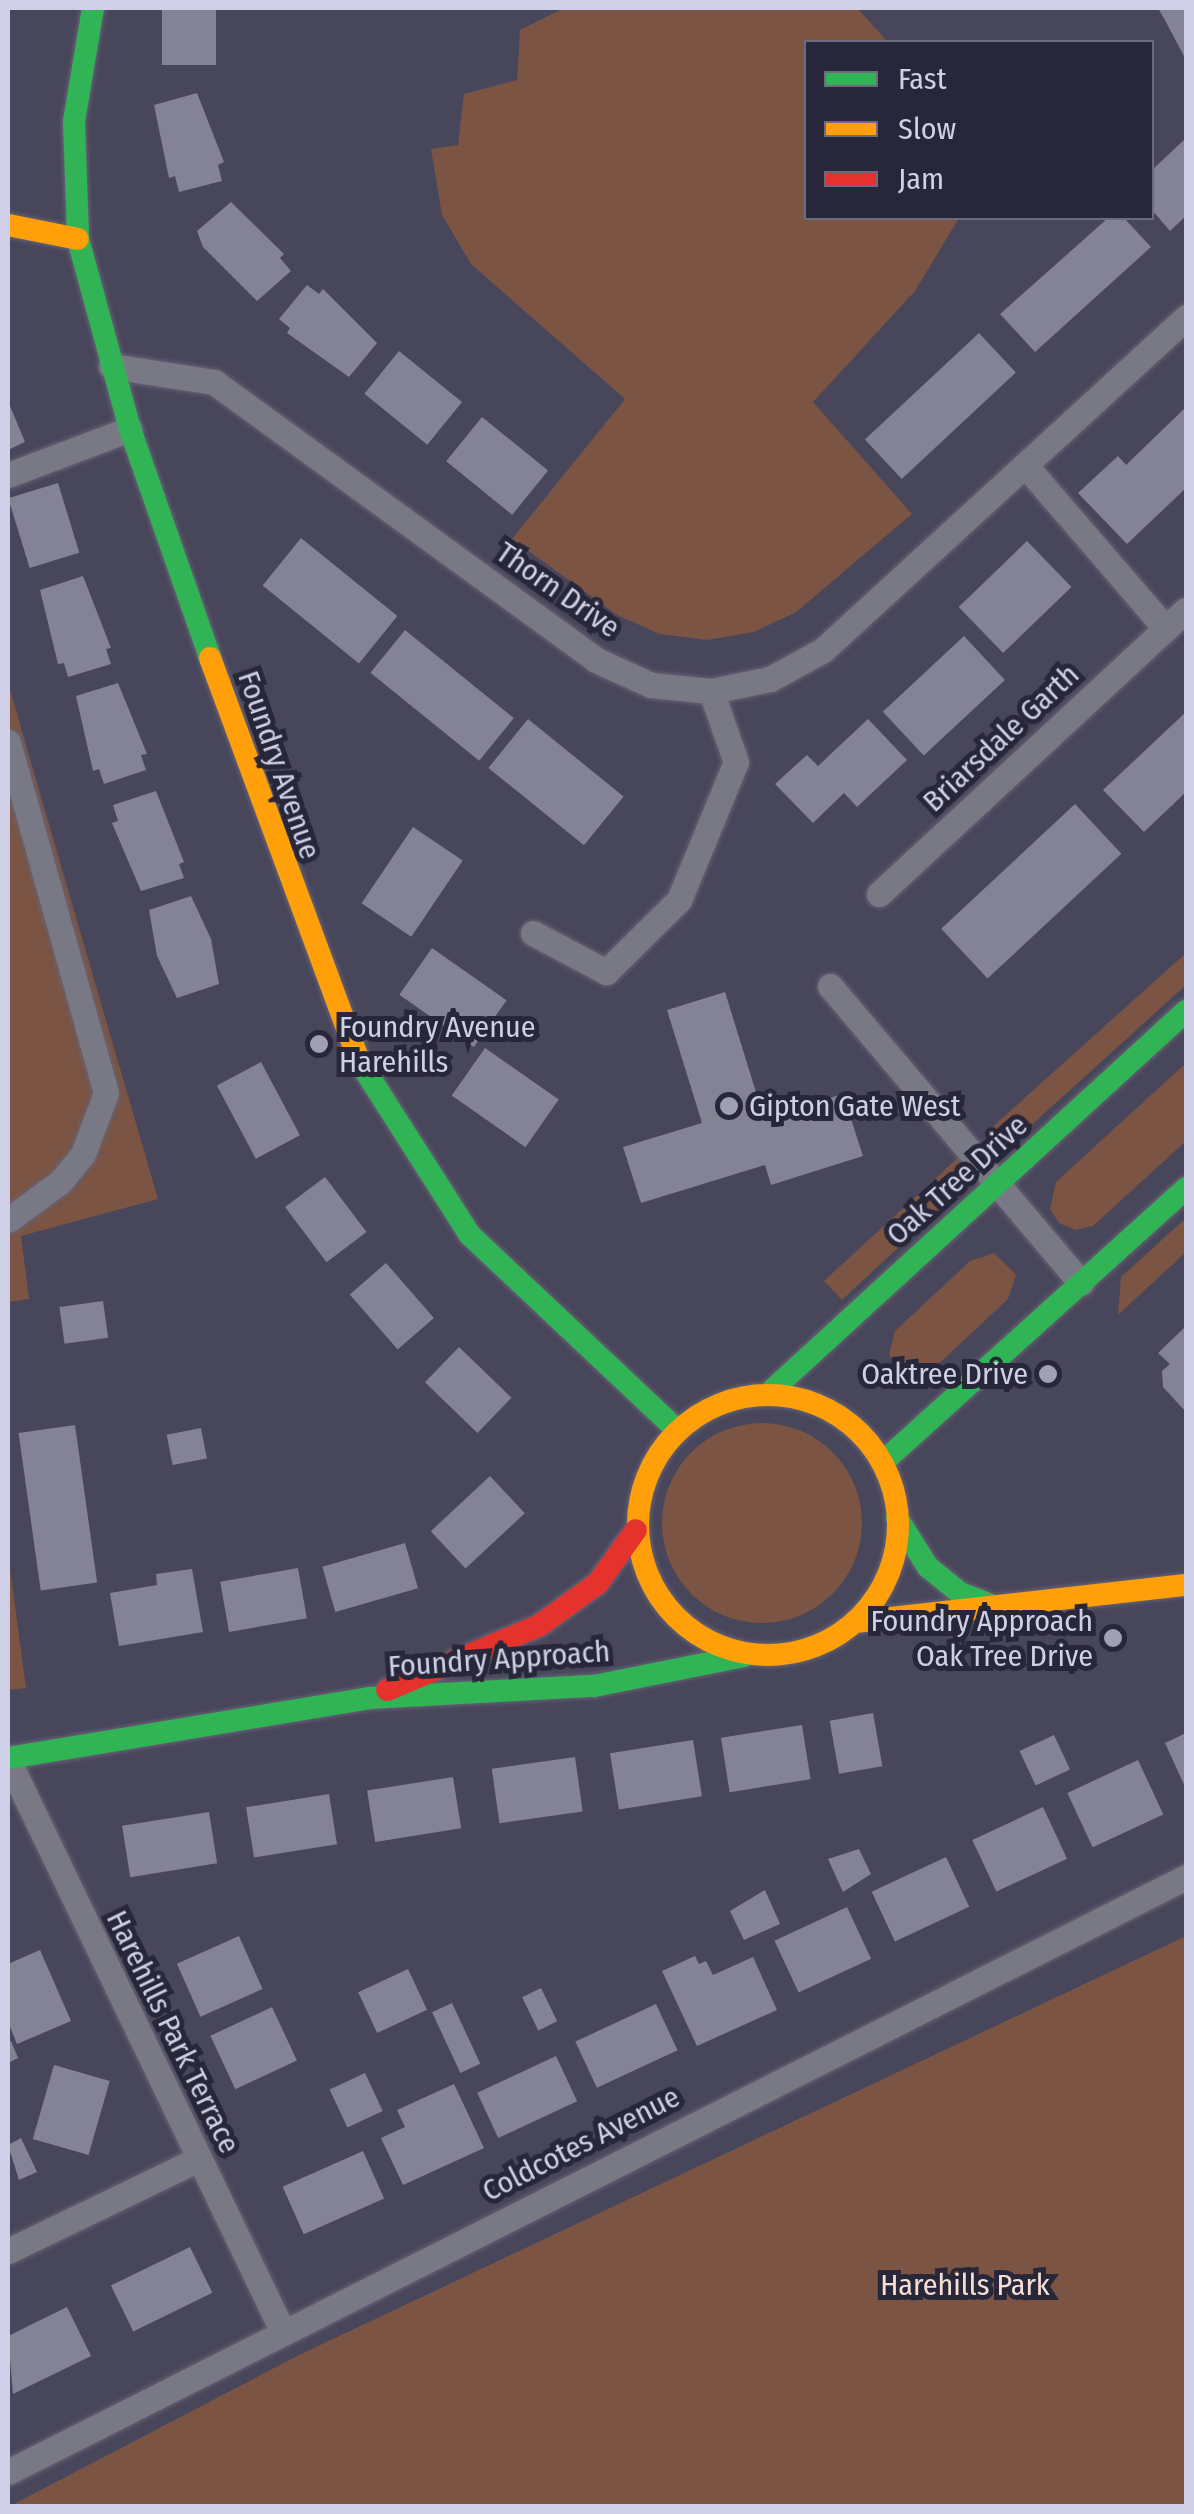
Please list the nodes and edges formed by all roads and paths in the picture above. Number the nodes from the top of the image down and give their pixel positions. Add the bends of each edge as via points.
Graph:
1 (93, 8) edge
2 (8, 225) edge
3 (78, 240) junction
4 (1186, 317) edge
5 (111, 366) junction
6 (130, 429) junction
7 (1024, 465) junction
8 (8, 474) edge
9 (1186, 610) edge
10 (1166, 629) junction
11 (711, 690) junction
12 (8, 742) edge
13 (880, 894) dead end
14 (533, 933) dead end
15 (830, 986) dead end
16 (1186, 1011) edge
17 (1000, 1182) junction
18 (1186, 1188) edge
19 (8, 1220) edge
20 (1082, 1283) junction
21 (769, 1393) junction
22 (677, 1430) junction
23 (883, 1462) junction
24 (897, 1518) junction
25 (636, 1530) junction
26 (1186, 1585) edge
27 (995, 1606) junction
28 (855, 1622) junction
29 (750, 1654) junction
30 (369, 1698) junction
31 (8, 1759) edge
32 (1186, 1877) edge
33 (198, 2160) junction
34 (8, 2250) edge
35 (282, 2330) junction
36 (8, 2472) edge

1 - 3 street, Foundry Avenue via 74,122
2 - 3 street
3 - 5 street, Foundry Avenue
4 - 7 street, Thorn Drive
5 - 6 street, Foundry Avenue
5 - 11 street, Thorn Drive via 214,382 596,660 651,685
6 - 8 street
6 - 22 street, Foundry Avenue via 354,1053 470,1235
7 - 10 street
7 - 11 street, Thorn Drive via 823,650 770,679
9 - 10 street, Briarsdale Garth
10 - 13 street, Briarsdale Garth
11 - 14 street via 736,762 679,900 606,972
12 - 19 street via 106,1093 83,1154 60,1182
15 - 17 street
16 - 17 street, Oak Tree Drive
17 - 20 street
17 - 21 street, Oak Tree Drive
18 - 20 street
20 - 23 street
21 - 22 street, Foundry Approach via 722,1402
21 - 23 street, Foundry Approach via 814,1402 853,1424
22 - 25 street, Foundry Approach via 641,1489
23 - 24 street, Foundry Approach
24 - 27 street via 928,1567 960,1594
24 - 28 street, Foundry Approach via 894,1562
25 - 29 street, Foundry Approach via 646,1575 671,1614 694,1634
25 - 30 street, Foundry Approach via 598,1583 540,1626
26 - 27 street
27 - 28 street
28 - 29 street, Foundry Approach via 823,1644 780,1655
29 - 30 street, Foundry Approach via 594,1686
30 - 31 street, Foundry Approach
31 - 33 street, Harehills Park Terrace
32 - 35 street, Coldcotes Avenue
33 - 34 street
33 - 35 street, Harehills Park Terrace
35 - 36 street, Coldcotes Avenue

